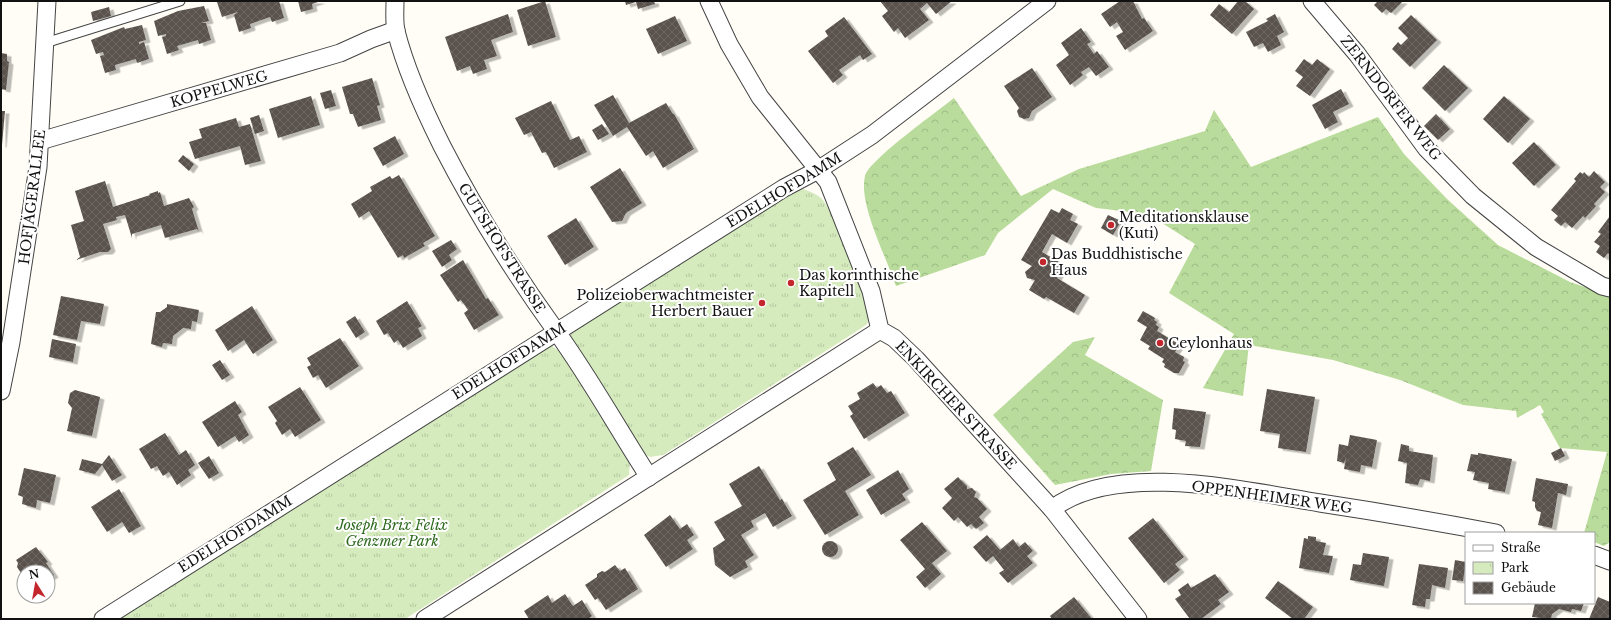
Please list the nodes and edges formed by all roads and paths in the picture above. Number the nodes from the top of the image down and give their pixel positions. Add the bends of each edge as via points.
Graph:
1 (47, 1) edge
2 (180, 1) edge
3 (395, 1) edge
4 (709, 1) edge
5 (1047, 1) edge
6 (1312, 1) edge
7 (396, 30) junction
8 (45, 42) junction
9 (40, 141) junction
10 (818, 170) junction
11 (1610, 288) edge
12 (880, 330) junction
13 (556, 331) junction
14 (1, 391) edge
15 (649, 476) junction
16 (1052, 509) junction
17 (1490, 532) edge
18 (1595, 555) edge
19 (1610, 561) edge
20 (103, 619) edge
21 (425, 619) edge
22 (1138, 619) edge

1 - 8 street, HOFJÄGERALLEE
2 - 8 lane
3 - 7 street, GUTSHOFSTRASSE
4 - 10 street via 729,44 757,92
5 - 10 street, EDELHOFDAMM via 872,135
6 - 11 street, ZERNDORFER WEG via 1357,54 1426,148 1473,196 1536,247 1602,286
7 - 9 street, KOPPELWEG via 340,52
7 - 13 street, GUTSHOFSTRASSE via 431,125 482,219
8 - 9 street, HOFJÄGERALLEE
9 - 14 street, HOFJÄGERALLEE via 25,256
10 - 12 street via 828,182 859,258
10 - 13 street, EDELHOFDAMM via 784,188
12 - 15 street
12 - 16 street, ENKIRCHER STRASSE via 894,338 916,359
13 - 15 street, GUTSHOFSTRASSE
13 - 20 street, EDELHOFDAMM
15 - 21 street
16 - 17 street, OPPENHEIMER WEG via 1063,500 1119,485 1202,485
16 - 22 street, ENKIRCHER STRASSE
18 - 19 street

